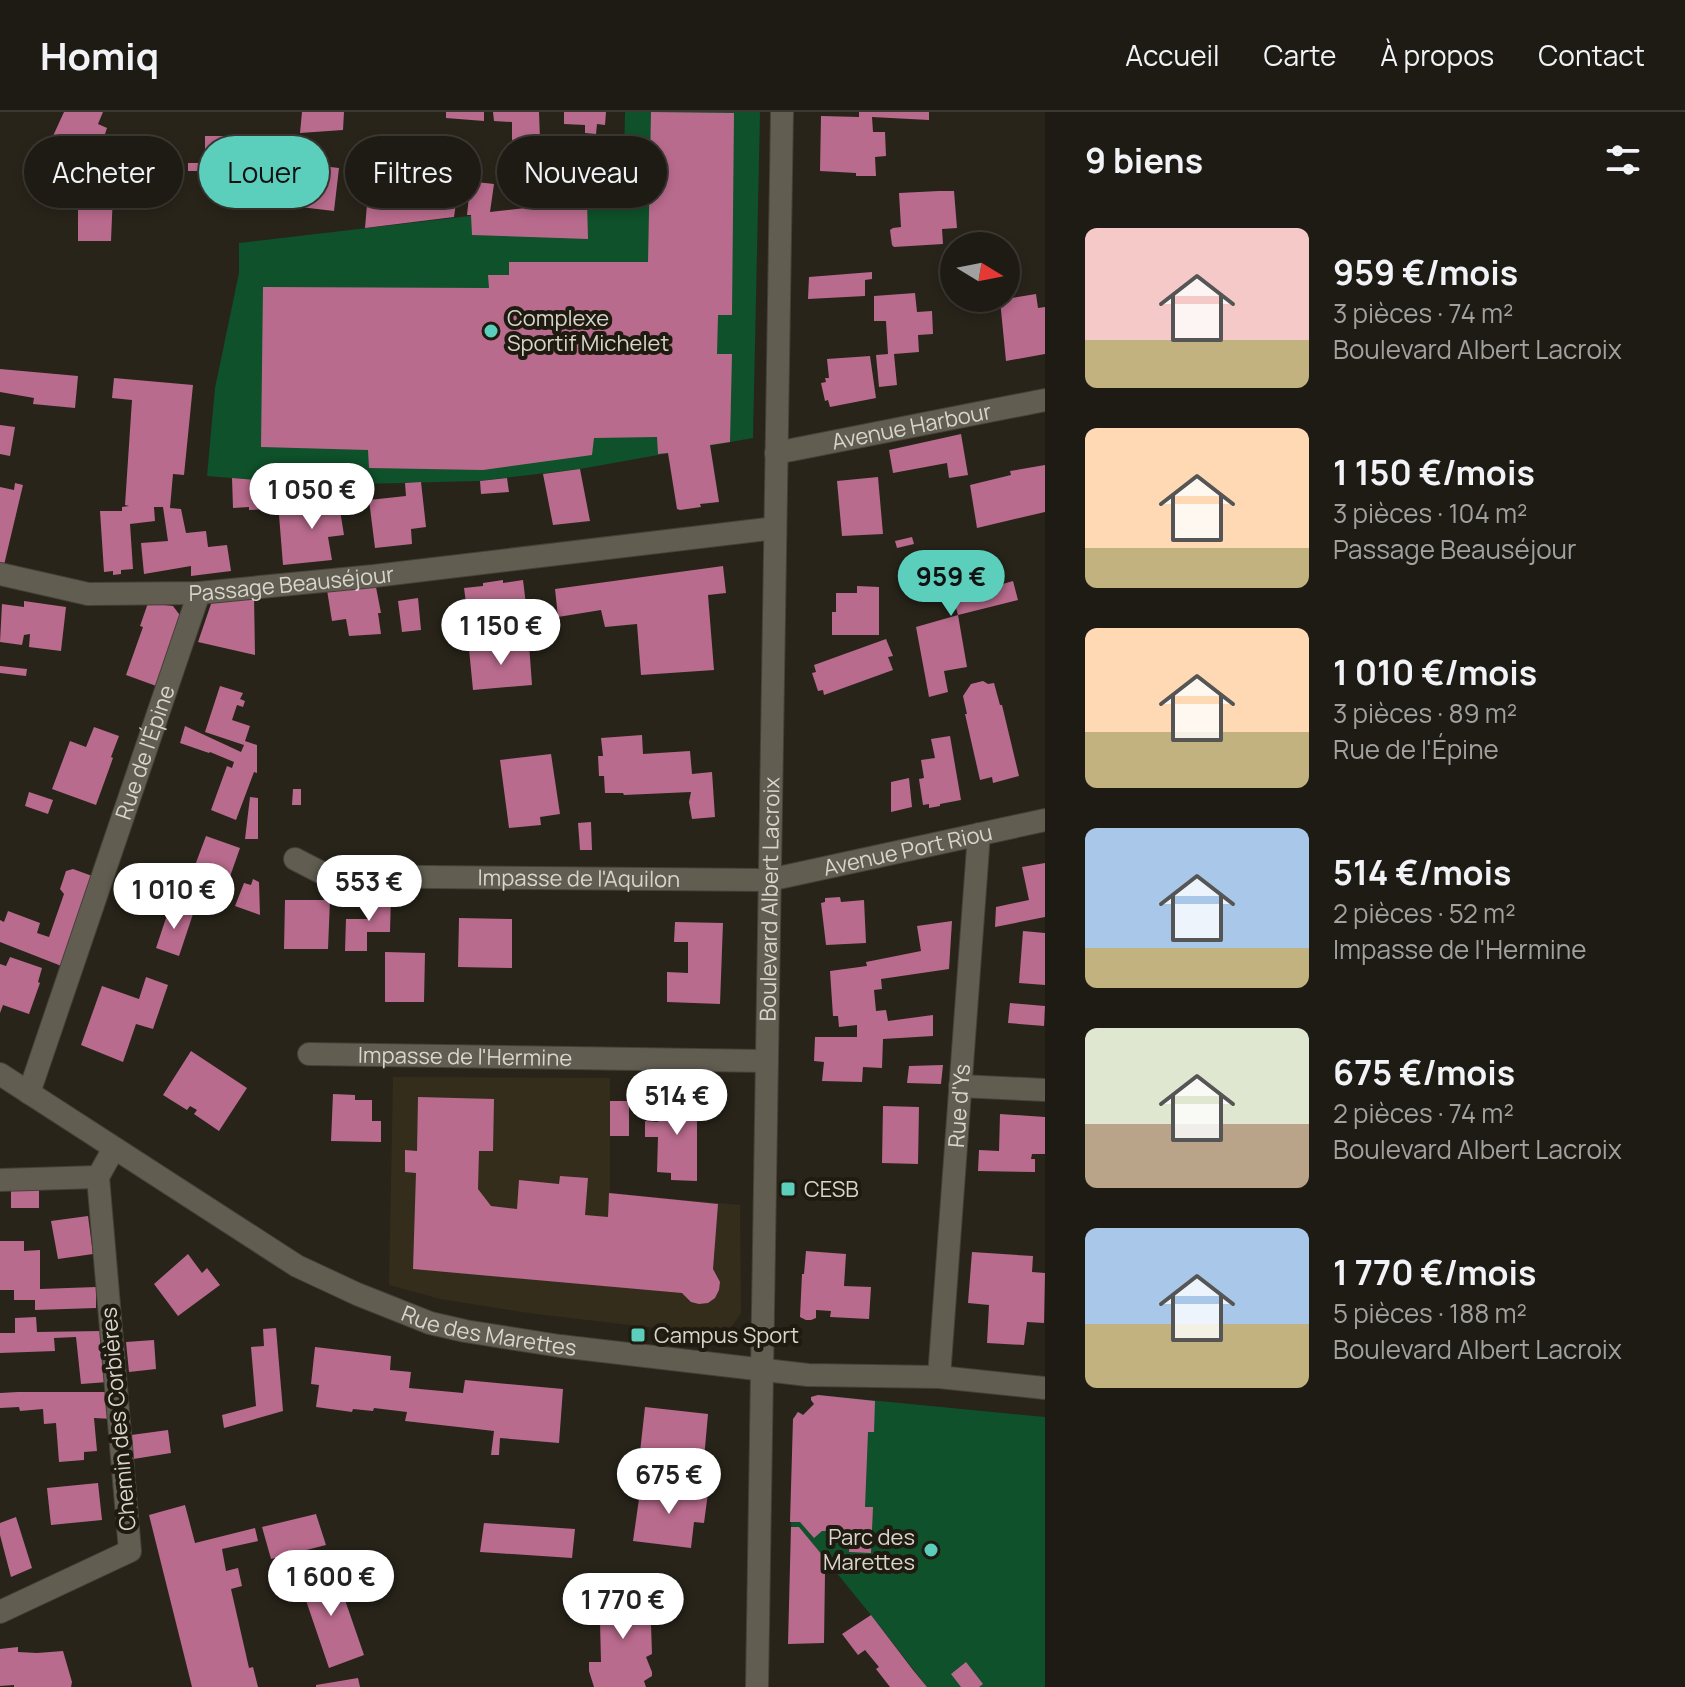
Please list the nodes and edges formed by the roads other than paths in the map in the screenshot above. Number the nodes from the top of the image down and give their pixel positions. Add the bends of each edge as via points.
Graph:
1 (782, 112) edge
2 (1045, 400) edge
3 (776, 453) junction
4 (775, 528) junction
5 (0, 574) edge
6 (199, 593) junction
7 (1045, 820) edge
8 (979, 834) junction
9 (295, 859) dead end
10 (769, 880) junction
11 (309, 1054) dead end
12 (767, 1061) junction
13 (0, 1074) edge
14 (960, 1086) junction
15 (1045, 1090) edge
16 (29, 1093) junction
17 (114, 1148) junction
18 (98, 1177) junction
19 (0, 1180) edge
20 (762, 1370) junction
21 (939, 1377) junction
22 (1045, 1388) edge
23 (0, 1612) edge
24 (757, 1687) edge

1 - 3 street, Boulevard Albert Lacroix
2 - 3 street, Avenue Harbour
3 - 4 street, Boulevard Albert Lacroix
4 - 6 street, Passage Beauséjour
4 - 10 street, Boulevard Albert Lacroix
5 - 6 street, Passage Beauséjour via 88,594
6 - 16 street, Rue de l'Épine
7 - 8 street, Avenue Port Riou
8 - 10 street, Avenue Port Riou
8 - 14 street, Rue d'Ys
9 - 10 street, Impasse de l'Aquilon via 328,876
10 - 12 street, Boulevard Albert Lacroix
11 - 12 street, Impasse de l'Hermine
12 - 20 street, Boulevard Albert Lacroix
13 - 16 street, Rue des Marettes
14 - 15 street
14 - 21 street, Rue d'Ys
16 - 17 street, Rue des Marettes
17 - 18 street
17 - 20 street, Rue des Marettes via 297,1266 430,1323 560,1346
18 - 19 street
18 - 23 street, Chemin des Corbières via 130,1551
20 - 21 street, Rue des Marettes
20 - 24 street, Boulevard Albert Lacroix
21 - 22 street, Rue des Marettes

